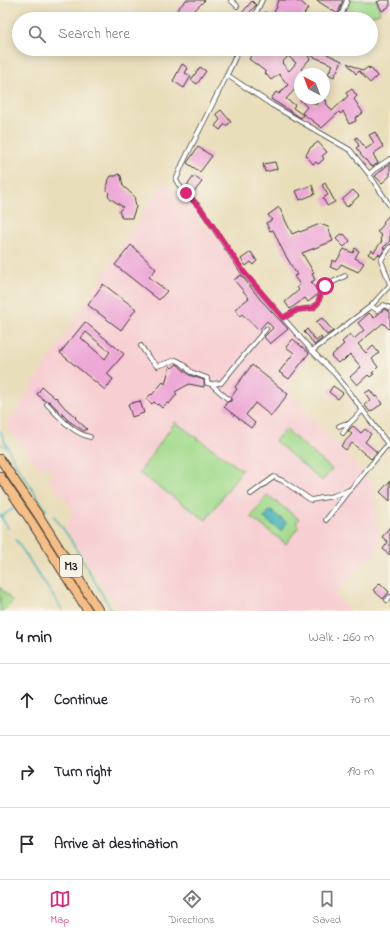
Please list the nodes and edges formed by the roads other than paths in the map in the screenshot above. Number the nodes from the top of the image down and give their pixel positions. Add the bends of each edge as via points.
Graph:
1 (231, 0) edge
2 (262, 0) edge
3 (347, 0) edge
4 (237, 6) dead end
5 (256, 12) edge
6 (343, 12) edge
7 (236, 56) edge
8 (228, 75) junction
9 (390, 159) edge
10 (369, 174) junction
11 (390, 206) edge
12 (390, 247) edge
13 (345, 276) dead end
14 (390, 284) edge
15 (372, 306) junction
16 (390, 308) edge
17 (283, 318) junction
18 (266, 329) dead end
19 (141, 346) dead end
20 (312, 352) junction
21 (221, 383) junction
22 (211, 384) junction
23 (218, 390) junction
24 (228, 399) dead end
25 (47, 404) dead end
26 (363, 410) junction
27 (349, 424) junction
28 (339, 426) dead end
29 (343, 433) dead end
30 (90, 437) dead end
31 (389, 446) edge
32 (0, 459) edge
33 (0, 476) edge
34 (350, 490) junction
35 (251, 494) dead end
36 (326, 520) dead end
37 (88, 611) edge
38 (99, 611) edge

1 - 4 street
2 - 5 street
3 - 6 street
7 - 8 street
8 - 10 street via 272,105 350,150
8 - 17 street via 176,180 201,209 244,272
9 - 10 street
10 - 11 street
12 - 14 street via 381,260
13 - 17 street via 325,286 313,308 297,310
14 - 15 street
15 - 16 street via 377,310 384,305
15 - 20 street
17 - 20 street
18 - 21 street
19 - 22 street via 157,366 176,360 182,362 191,372 207,378 207,383
20 - 26 street via 335,374
21 - 22 street
21 - 23 street
22 - 23 street
23 - 24 street
25 - 30 street via 68,425
26 - 27 street
26 - 31 street
27 - 28 street
27 - 29 street
31 - 34 street
32 - 38 highway, M3
33 - 37 highway, M3
34 - 35 street via 311,500 274,476
34 - 36 street

